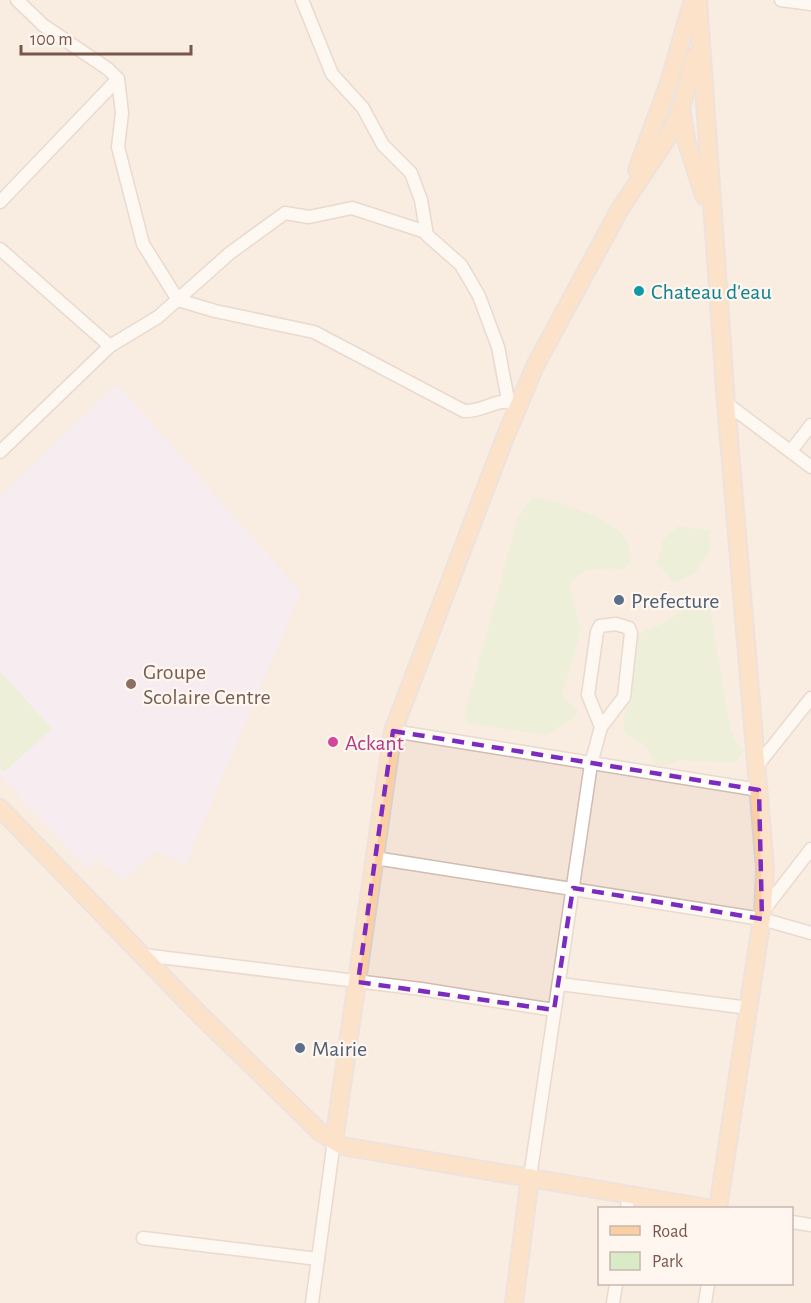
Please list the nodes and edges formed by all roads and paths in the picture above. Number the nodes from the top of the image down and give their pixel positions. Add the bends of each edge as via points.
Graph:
1 (17, 0) edge
2 (302, 0) edge
3 (781, 0) edge
4 (811, 4) edge
5 (695, 7) edge
6 (118, 79) junction
7 (680, 112) junction
8 (0, 202) edge
9 (620, 209) junction
10 (713, 225) junction
11 (426, 232) junction
12 (0, 249) edge
13 (178, 300) junction
14 (110, 346) junction
15 (513, 402) junction
16 (726, 403) junction
17 (811, 425) edge
18 (790, 451) junction
19 (0, 452) edge
20 (811, 467) edge
21 (811, 698) edge
22 (601, 727) junction
23 (393, 731) junction
24 (591, 764) junction
25 (757, 766) junction
26 (759, 790) junction
27 (0, 808) edge
28 (811, 849) edge
29 (375, 858) junction
30 (573, 888) junction
31 (763, 915) junction
32 (811, 933) edge
33 (143, 955) junction
34 (358, 982) junction
35 (560, 984) junction
36 (749, 1008) junction
37 (554, 1010) junction
38 (334, 1141) junction
39 (530, 1177) junction
40 (628, 1203) edge
41 (681, 1207) edge
42 (718, 1207) edge
43 (793, 1222) edge
44 (811, 1225) edge
45 (143, 1238) dead end
46 (318, 1259) junction
47 (616, 1285) edge
48 (708, 1285) edge
49 (312, 1303) edge
50 (514, 1303) edge
51 (613, 1303) edge
52 (705, 1303) edge

1 - 6 street via 43,25
2 - 11 street via 332,74 359,104 383,145 411,173 421,200
3 - 4 street
5 - 7 main road via 694,65
5 - 9 main road via 647,146
5 - 10 main road
6 - 8 street
6 - 13 street via 123,112 118,147 143,244
7 - 9 main road
7 - 10 main road
9 - 15 main road
10 - 16 main road
11 - 13 street via 358,209 309,217 285,213 230,253
11 - 15 street via 461,265 482,303
12 - 14 street
13 - 14 street
13 - 15 street via 314,332 464,411 480,410 502,400
14 - 19 street
15 - 23 main road
16 - 18 street
16 - 25 main road
17 - 18 street
18 - 20 street
21 - 25 street
22 - 22 street via 624,697 631,633 629,628 616,624 600,626 597,632 588,695
22 - 24 street
23 - 24 street
23 - 29 main road
24 - 26 street
24 - 30 street
25 - 26 main road
26 - 31 main road via 765,869
27 - 33 main road
28 - 31 street
29 - 30 street
29 - 34 main road
30 - 31 street
30 - 35 street
31 - 32 street
31 - 36 main road
33 - 34 street
33 - 38 main road via 282,1095
34 - 37 street
34 - 38 main road
35 - 36 street
35 - 37 street
36 - 42 main road
37 - 39 street
38 - 39 main road via 375,1153
38 - 46 street
39 - 40 main road
39 - 50 main road
40 - 41 main road
43 - 44 street
45 - 46 street
46 - 49 street
47 - 51 street
48 - 52 street

